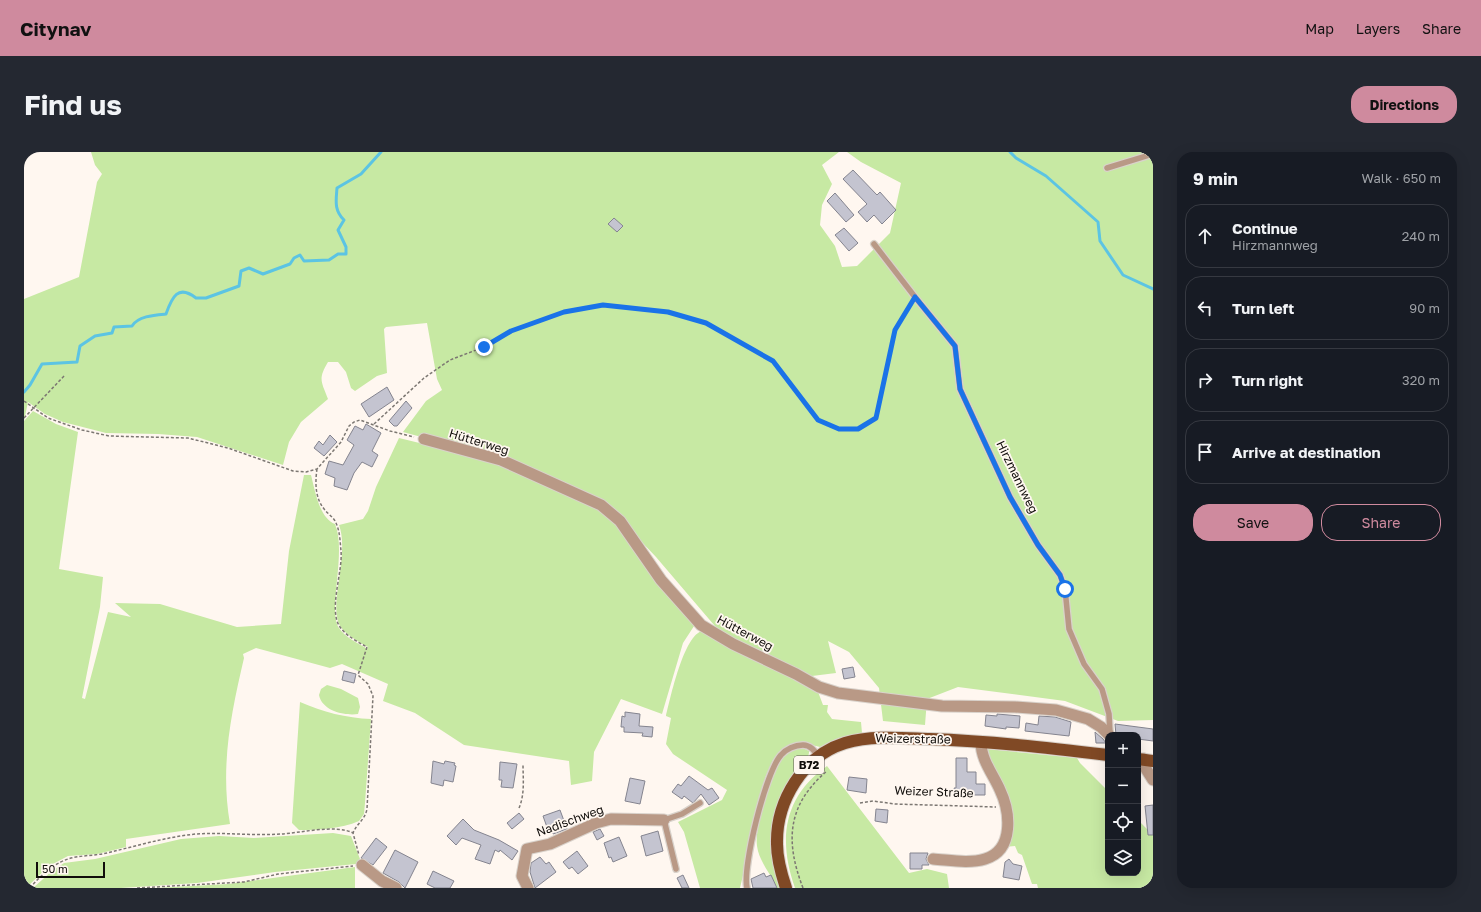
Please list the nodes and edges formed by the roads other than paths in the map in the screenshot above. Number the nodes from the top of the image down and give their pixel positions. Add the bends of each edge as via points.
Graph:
1 (1153, 154) edge
2 (1107, 168) dead end
3 (874, 244) dead end
4 (424, 439) road end
5 (1106, 732) edge
6 (1111, 732) edge
7 (981, 742) junction
8 (1105, 755) edge
9 (817, 756) junction
10 (1145, 760) edge
11 (1153, 780) edge
12 (700, 803) dead end
13 (664, 820) junction
14 (933, 859) dead end
15 (362, 865) road end
16 (676, 870) dead end
17 (396, 888) edge
18 (528, 888) edge
19 (748, 888) edge
20 (786, 888) edge

1 - 2 lane
3 - 6 lane, Hirzmannweg via 955,346 960,389 1010,497 1038,545 1060,575 1065,589 1069,629 1084,664 1102,689
4 - 5 street, Hütterweg via 501,460 601,504 620,521 661,580 701,625 819,687 838,693 942,706 1056,710 1088,719
7 - 8 main road, Weizerstraße / B72
7 - 9 main road, Weizerstraße / B72 via 886,737 864,739 837,746
7 - 14 street via 981,753 1006,802 1009,819 1003,844 992,856 975,861
9 - 19 lane via 806,745 794,746 781,755 774,764 764,791 748,865
9 - 20 main road, Weizerstraße / B72 via 796,781 778,818 778,858
10 - 11 street via 1146,769
12 - 13 lane via 682,814
13 - 16 lane
13 - 18 street, Nadischweg via 611,819 550,844 527,850 522,876
15 - 17 street via 382,881

